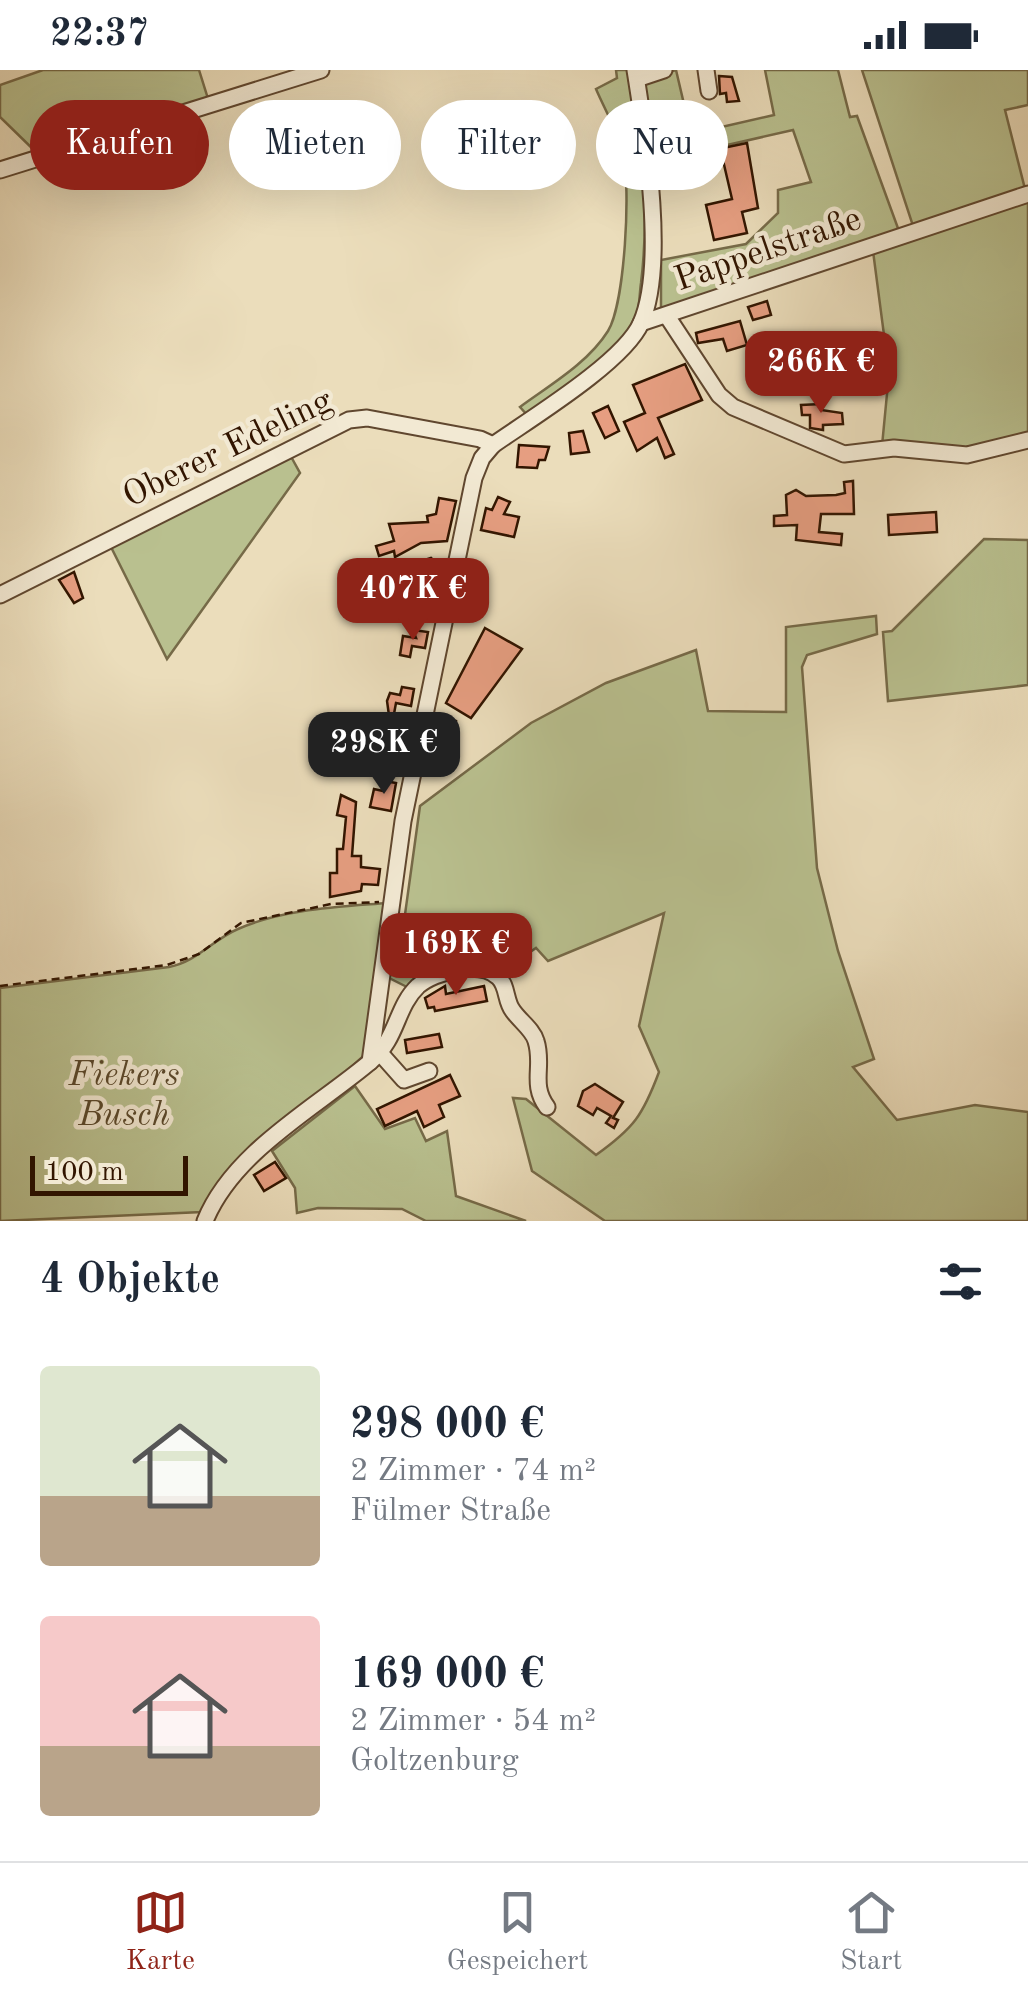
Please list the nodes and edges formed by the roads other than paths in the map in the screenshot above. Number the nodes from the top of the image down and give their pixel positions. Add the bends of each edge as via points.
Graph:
1 (321, 70) edge
2 (664, 70) edge
3 (706, 70) edge
4 (636, 74) edge
5 (708, 91) dead end
6 (0, 170) edge
7 (1028, 194) edge
8 (667, 316) junction
9 (641, 323) junction
10 (1028, 440) edge
11 (493, 445) junction
12 (0, 596) edge
13 (375, 1058) junction
14 (429, 1071) dead end
15 (547, 1107) dead end
16 (205, 1221) edge

1 - 6 street
2 - 4 street
3 - 5 street
4 - 9 street via 652,234
7 - 8 street, Pappelstraße
8 - 9 street, Pappelstraße
8 - 10 street via 734,407 844,454 894,448 967,455
9 - 11 street via 583,381
11 - 12 street, Oberer Edeling via 367,418 349,420
11 - 13 street via 474,478 403,820
13 - 14 street via 404,1080
13 - 15 street via 389,1045 417,987 444,973 491,972 508,1006 534,1035 535,1082
13 - 16 street via 236,1171

